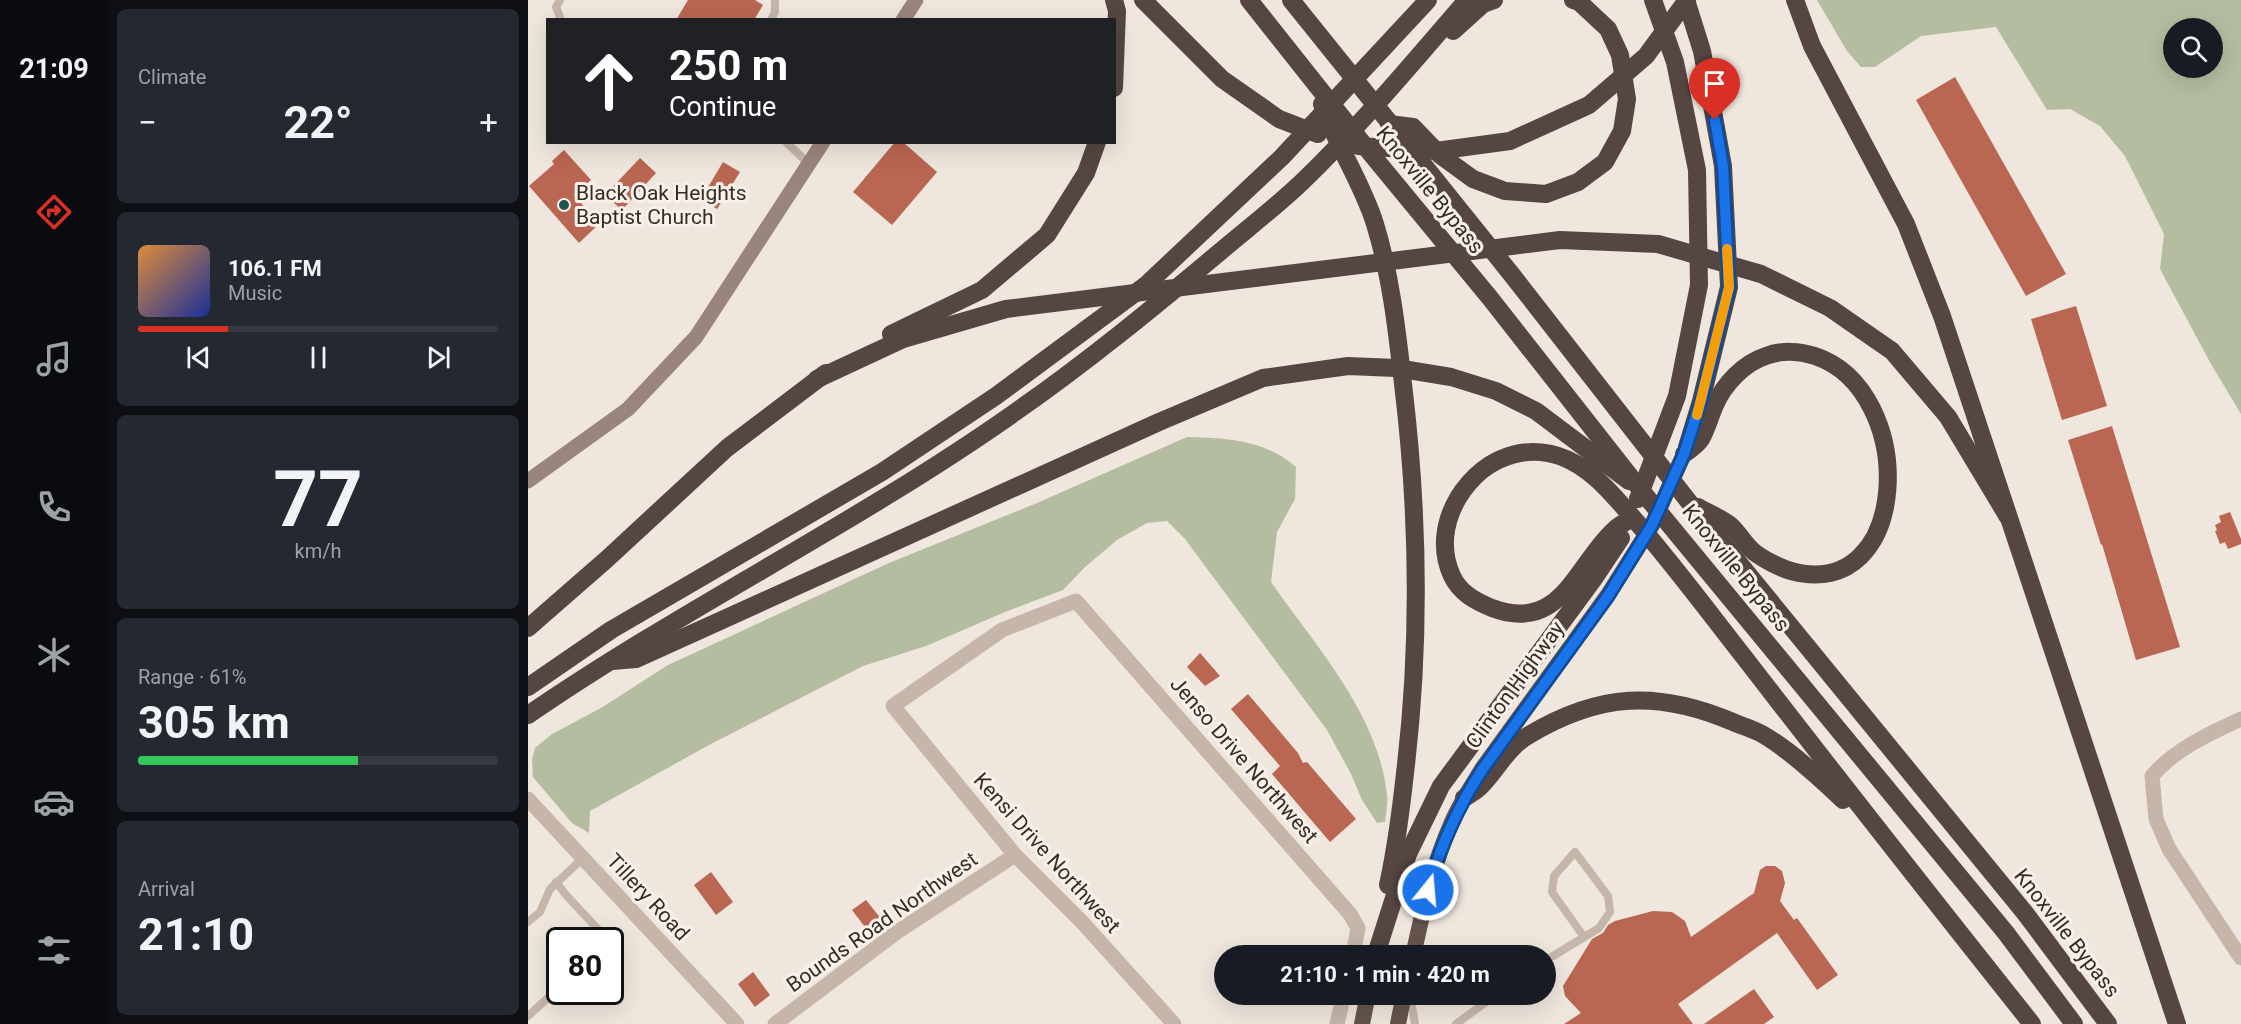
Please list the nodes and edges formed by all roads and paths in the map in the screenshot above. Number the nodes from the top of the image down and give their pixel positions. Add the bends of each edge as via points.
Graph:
1 (560, 0) edge
2 (775, 0) edge
3 (916, 0) edge
4 (1114, 0) edge
5 (1143, 0) edge
6 (1249, 0) edge
7 (1291, 0) edge
8 (1428, 0) edge
9 (1467, 0) edge
10 (1494, 0) edge
11 (1573, 0) edge
12 (1653, 0) edge
13 (1686, 0) edge
14 (1795, 0) edge
15 (560, 18) edge
16 (772, 18) edge
17 (904, 18) edge
18 (1116, 37) edge
19 (1309, 75) junction
20 (1396, 81) junction
21 (1389, 124) junction
22 (788, 144) edge
23 (822, 144) edge
24 (1095, 144) edge
25 (809, 164) junction
26 (817, 379) junction
27 (1684, 454) junction
28 (1621, 470) junction
29 (528, 481) edge
30 (1689, 502) junction
31 (2008, 517) junction
32 (1629, 520) junction
33 (528, 628) edge
34 (608, 661) junction
35 (528, 687) edge
36 (893, 706) joint
37 (528, 715) edge
38 (2241, 718) edge
39 (1464, 798) junction
40 (532, 803) edge
41 (1890, 845) junction
42 (1015, 855) junction
43 (583, 858) junction
44 (556, 882) junction
45 (528, 922) edge
46 (596, 927) edge
47 (1584, 937) junction
48 (1355, 945) edge
49 (1378, 945) edge
50 (1380, 945) edge
51 (1416, 945) edge
52 (1556, 955) edge
53 (2241, 958) edge
54 (546, 1000) edge
55 (1341, 1005) edge
56 (1366, 1005) edge
57 (1402, 1005) edge
58 (1412, 1005) edge
59 (1482, 1005) edge
60 (528, 1016) edge
61 (738, 1024) edge
62 (775, 1024) edge
63 (1174, 1024) edge
64 (1337, 1024) edge
65 (1362, 1024) edge
66 (1398, 1024) edge
67 (1415, 1024) edge
68 (1456, 1024) edge
69 (2032, 1024) edge
70 (2074, 1024) edge
71 (2108, 1024) edge
72 (2177, 1024) edge

1 - 15 lane via 556,7
2 - 16 lane
3 - 17 main road
4 - 18 highway
5 - 13 highway via 1222,79 1279,119 1350,146 1436,151 1510,141 1589,105 1646,56
6 - 19 highway, Knoxville Bypass
7 - 21 highway, Knoxville Bypass
8 - 35 highway via 1282,157 1146,285 996,396 882,472 611,630
9 - 20 highway
10 - 20 highway via 1483,4
11 - 21 highway via 1608,29 1620,55 1627,99 1622,131 1605,162 1578,182 1546,194 1505,191 1473,179 1440,155 1413,127
12 - 32 highway via 1675,62 1697,170 1699,285 1677,396
13 - 27 highway via 1702,51 1723,166 1729,287
14 - 31 highway via 1812,46 1906,224 1972,404
19 - 28 highway, Knoxville Bypass via 1490,298
19 - 49 highway via 1375,224 1393,301 1412,456 1418,572 1414,703
20 - 34 highway via 1302,182 1160,303 1014,413 897,490
21 - 30 highway, Knoxville Bypass
22 - 25 lane
23 - 25 main road
24 - 26 highway via 1086,173 1047,235 982,290 899,329
25 - 29 main road via 696,338 628,408
26 - 31 highway via 903,339 1006,309 1560,240 1658,244 1761,274 1830,308 1892,351 1948,417
26 - 33 highway via 727,448
27 - 30 highway via 1700,441 1729,381 1749,364 1787,352 1806,353 1840,368 1869,402 1886,447 1887,498 1882,521 1852,563 1832,572 1789,571 1754,552 1730,525
27 - 39 highway, Clinton Highway via 1652,525 1608,596
28 - 34 highway via 1536,411 1496,391 1451,377 1396,368 1348,366 1263,378 636,659
28 - 70 highway, Knoxville Bypass via 1675,529 2006,933
30 - 71 highway, Knoxville Bypass via 2025,913
31 - 72 highway
32 - 41 highway via 1614,530 1565,593 1532,611 1509,614 1473,600 1457,587 1447,566 1443,544 1450,511 1469,480 1498,458 1531,452 1560,457 1584,469 1666,555
32 - 50 highway via 1599,572 1441,786 1408,854
34 - 37 highway
36 - 42 street, Kensi Drive Northwest
36 - 48 street, Jenso Drive Northwest via 1002,630 1076,601 1350,914 1358,928
38 - 53 street via 2166,760 2152,776 2156,819 2169,849
39 - 41 highway via 1479,788 1526,736 1575,711 1624,700 1663,701 1711,712 1762,734 1816,774
39 - 51 highway, Clinton Highway via 1432,874
40 - 43 street, Tillery Road
41 - 69 highway
42 - 62 street, Bounds Road Northwest via 897,932
42 - 63 street, Kensi Drive Northwest
43 - 44 lane
43 - 61 street, Tillery Road
44 - 45 lane via 540,912
44 - 46 lane
47 - 47 lane via 1599,928 1610,912 1608,897 1575,852 1554,876 1552,892
47 - 52 lane
54 - 60 lane
55 - 64 street
56 - 65 highway
57 - 66 highway
58 - 67 lane
59 - 68 lane

